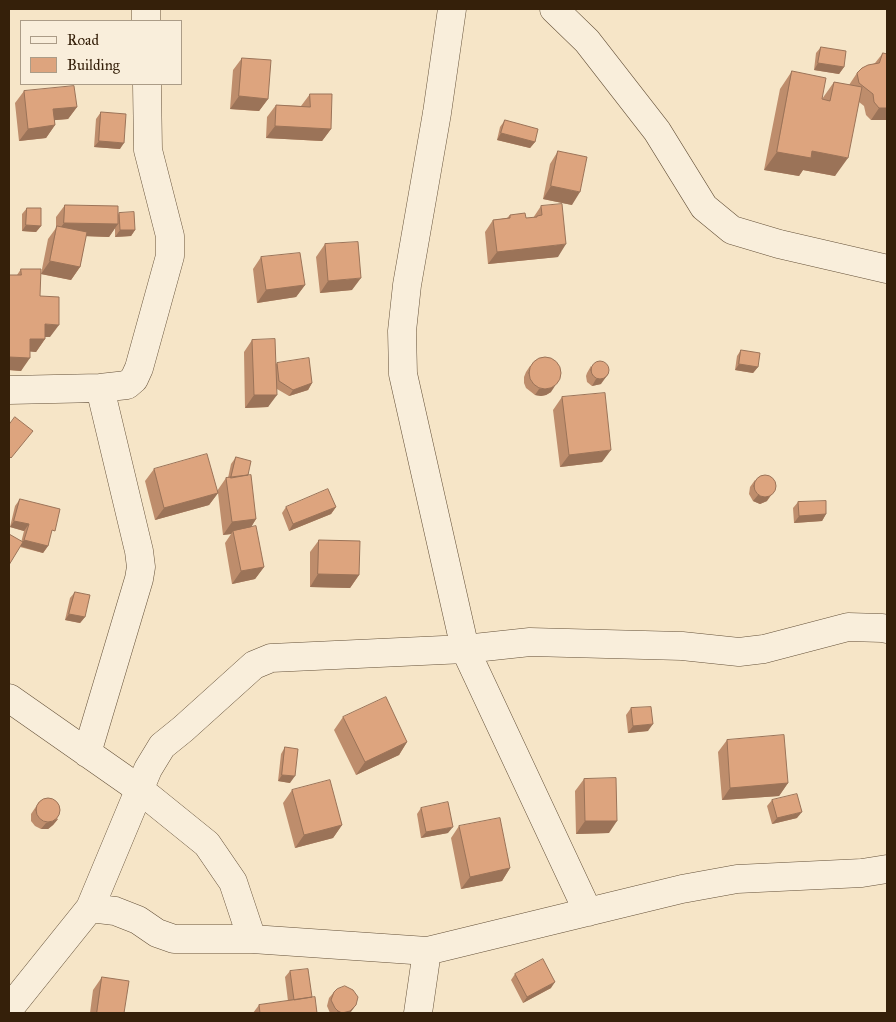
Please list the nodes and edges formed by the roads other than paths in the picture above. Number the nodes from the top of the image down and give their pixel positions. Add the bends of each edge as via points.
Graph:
1 (452, 9) edge
2 (554, 9) edge
3 (147, 85) edge
4 (887, 270) edge
5 (100, 388) junction
6 (9, 390) edge
7 (887, 629) edge
8 (465, 649) junction
9 (9, 698) edge
10 (87, 753) junction
11 (139, 789) junction
12 (887, 869) edge
13 (90, 908) junction
14 (588, 912) junction
15 (252, 939) junction
16 (427, 951) junction
17 (9, 1009) edge
18 (418, 1013) edge

1 - 8 street via 406,285 402,331 403,374
2 - 4 street via 586,41 657,131 704,207 732,230
3 - 5 street via 148,150 170,236 170,256 134,379 127,385
5 - 6 street
5 - 10 street via 141,567
7 - 8 street via 848,627 764,649 739,652 682,646 530,642
8 - 11 street via 271,658 254,665 162,746
8 - 14 street
9 - 10 street
10 - 11 street
11 - 13 street
11 - 15 street via 207,844 233,882
12 - 14 street via 737,879
13 - 15 street via 115,911 174,939
13 - 17 street
14 - 16 street
15 - 16 street
16 - 18 street

